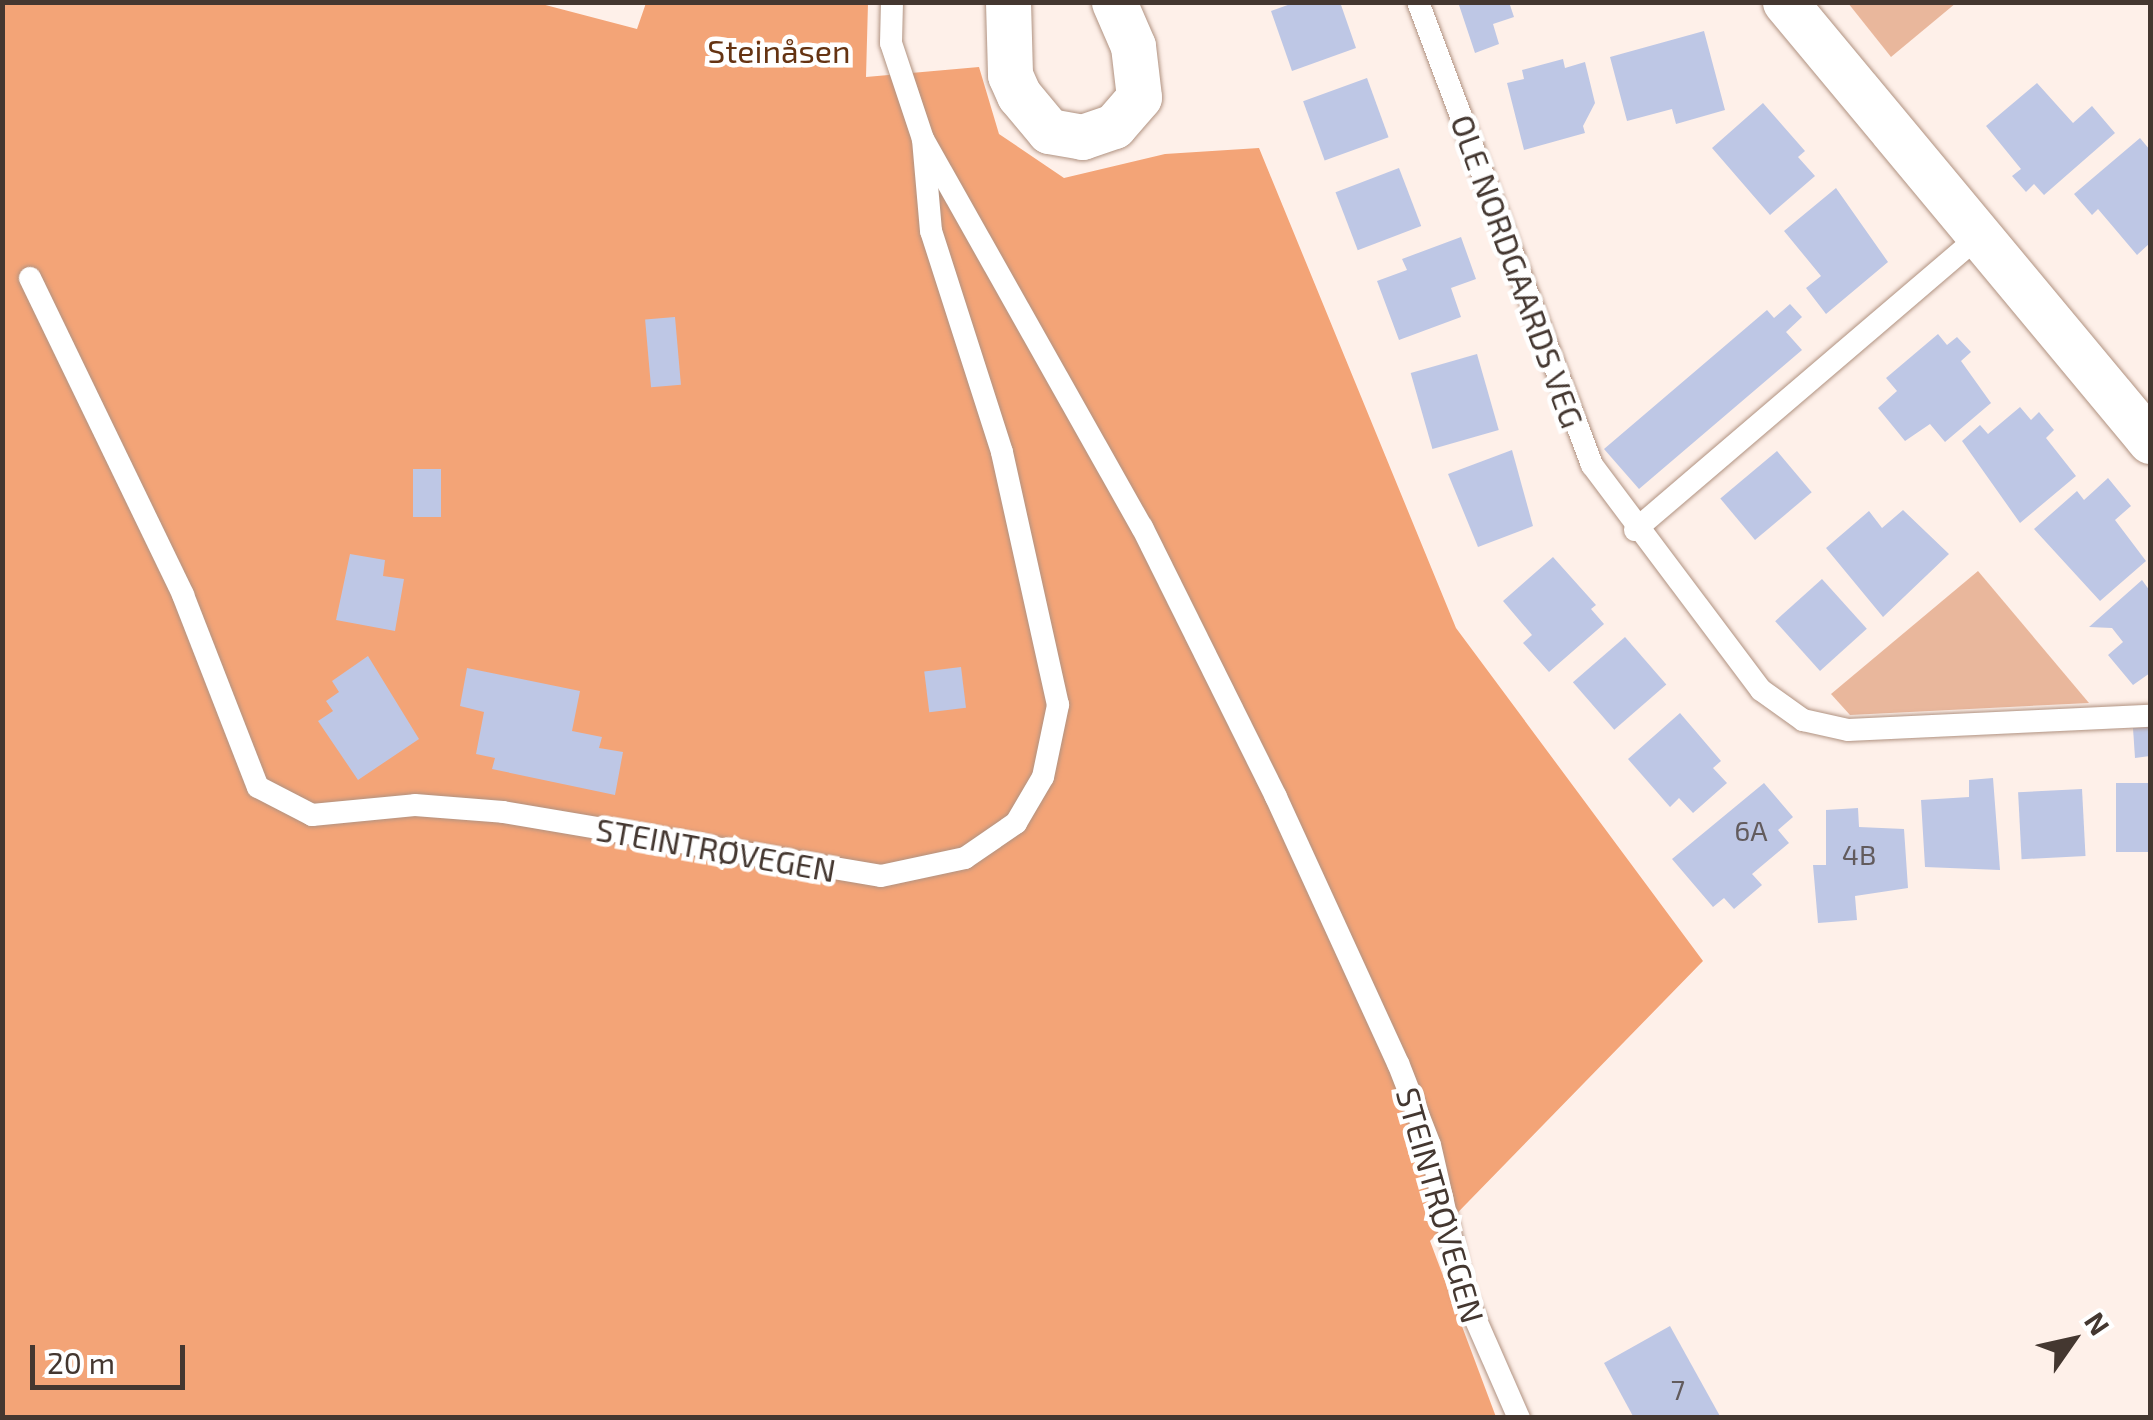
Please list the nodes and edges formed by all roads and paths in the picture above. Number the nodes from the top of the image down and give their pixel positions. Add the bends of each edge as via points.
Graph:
1 (892, 2) edge
2 (1008, 2) edge
3 (1114, 2) edge
4 (1418, 2) edge
5 (1785, 2) edge
6 (923, 139) junction
7 (1977, 238) junction
8 (30, 278) dead end
9 (2150, 441) edge
10 (1636, 530) junction
11 (2150, 716) edge
12 (1519, 1418) edge

1 - 6 lane, STEINTRØVEGEN via 891,43
2 - 3 street via 1009,64 1020,94 1049,131 1082,137 1114,126 1139,97 1133,46
4 - 10 lane, OLE NORDGAARDS VEG via 1574,424 1592,466
5 - 7 street
6 - 8 lane, STEINTRØVEGEN via 931,231 1002,452 1058,706 1043,777 1016,823 965,858 881,876 503,812 415,805 312,815 258,788 183,595
6 - 12 lane, STEINTRØVEGEN via 1142,528 1276,797 1405,1079 1430,1145 1464,1293
7 - 9 street
7 - 10 lane
10 - 11 lane, OLE NORDGAARDS VEG via 1761,690 1803,720 1848,730

